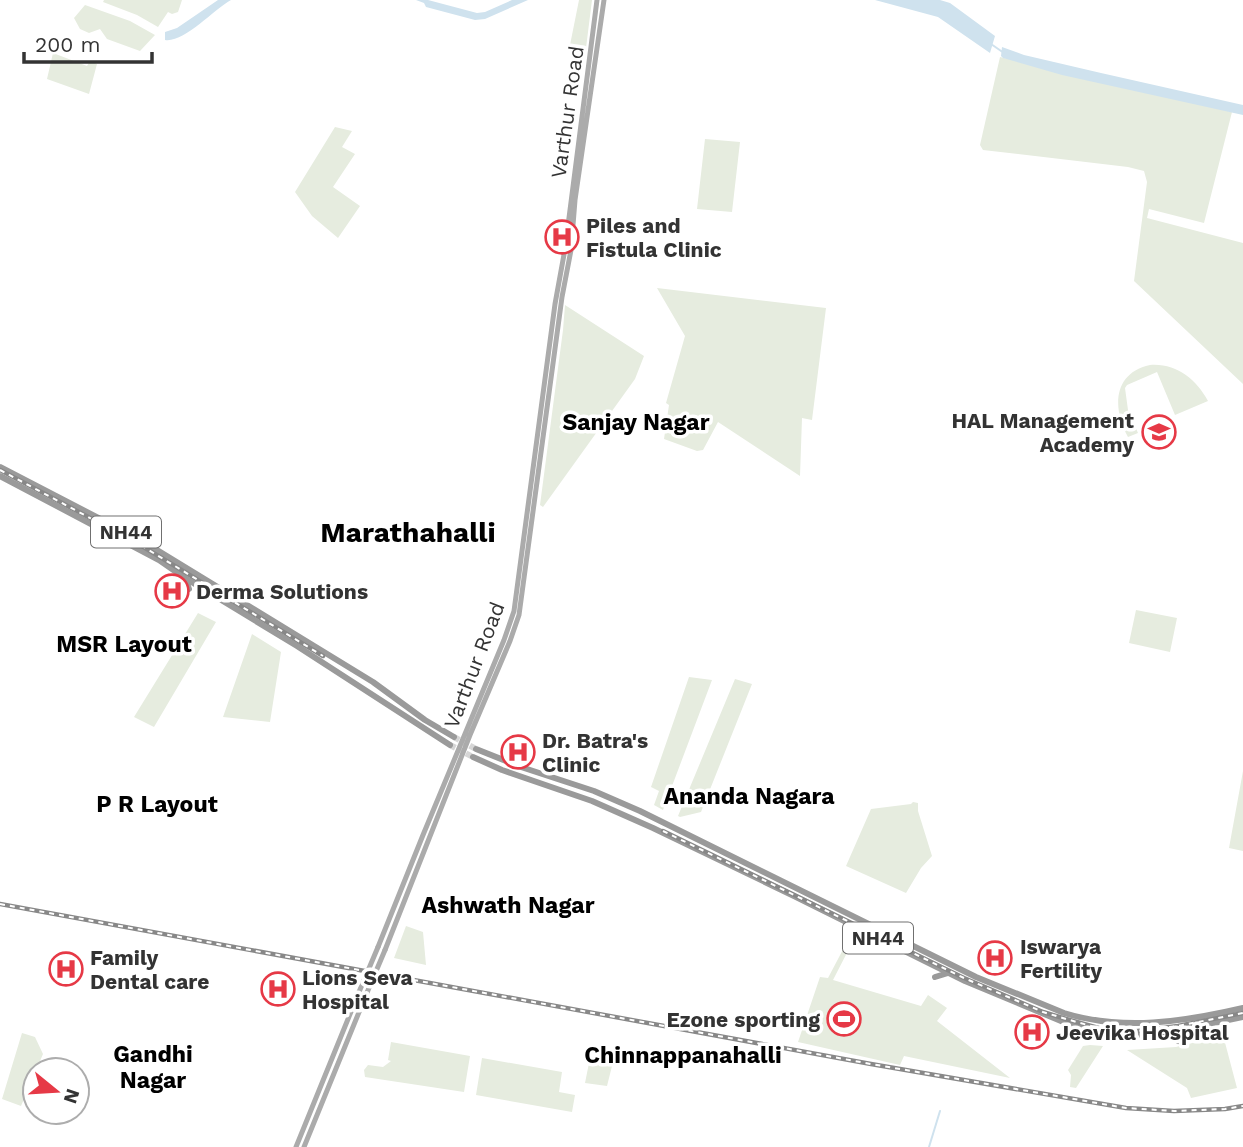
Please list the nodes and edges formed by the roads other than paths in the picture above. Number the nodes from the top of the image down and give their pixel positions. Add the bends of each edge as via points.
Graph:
1 (597, 0) edge
2 (604, 0) edge
3 (542, 429) junction
4 (0, 467) edge
5 (0, 476) edge
6 (185, 578) junction
7 (189, 589) dead end
8 (454, 737) tunnel mouth
9 (450, 745) tunnel mouth
10 (873, 936) junction
11 (381, 949) junction
12 (875, 949) dead end
13 (948, 973) junction
14 (935, 977) dead end
15 (1243, 1008) edge
16 (1243, 1017) edge
17 (1114, 1023) junction
18 (1143, 1024) junction
19 (1184, 1029) junction
20 (1113, 1033) junction
21 (1144, 1035) junction
22 (1178, 1041) dead end
23 (296, 1147) edge
24 (304, 1147) edge

1 - 3 main road, Varthur Road
2 - 3 main road, Varthur Road
3 - 11 main road, Varthur Road via 510,622 396,891
3 - 11 main road, Varthur Road via 516,625
4 - 8 highway, NH44 via 139,539
5 - 6 highway, NH44
6 - 7 highway
6 - 9 highway, NH44
10 - 12 highway
10 - 13 highway, NH44
10 - 17 highway, NH44 via 577,794 518,776 475,753 594,791 681,827 994,985 1063,1013
11 - 23 main road, Varthur Road, bridge
11 - 24 main road, Varthur Road, bridge
13 - 14 highway
13 - 20 highway, NH44 via 1061,1021
15 - 18 highway, NH44
16 - 19 highway, NH44
17 - 18 highway, NH44
17 - 20 highway via 1118,1029
18 - 21 highway via 1138,1029
19 - 21 highway, NH44
19 - 22 highway
20 - 21 highway, NH44

